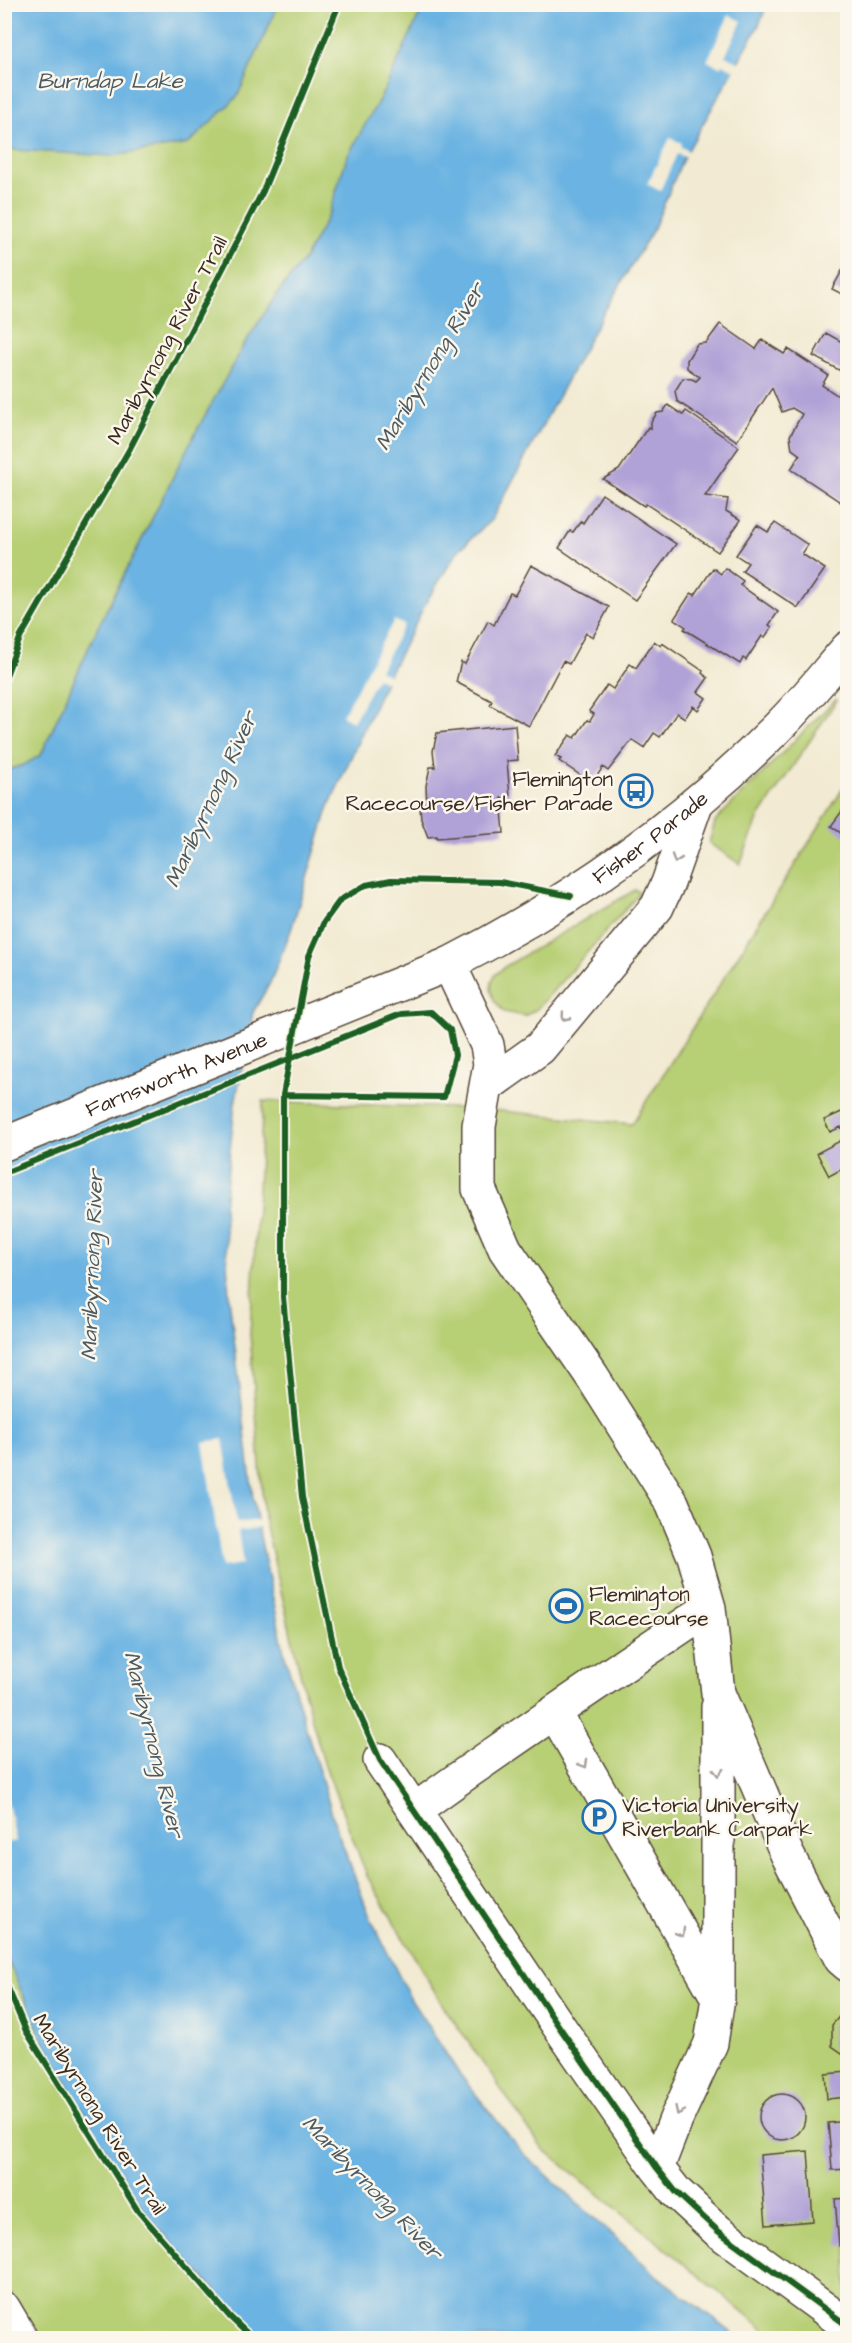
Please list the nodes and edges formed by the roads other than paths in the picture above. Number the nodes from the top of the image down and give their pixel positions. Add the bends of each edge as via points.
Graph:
1 (848, 648) edge
2 (696, 804) junction
3 (449, 964) junction
4 (382, 992) joint
5 (488, 1085) junction
6 (4, 1144) edge
7 (708, 1608) junction
8 (718, 1693) junction
9 (555, 1713) junction
10 (380, 1760) dead end
11 (415, 1810) junction
12 (848, 1965) edge
13 (718, 1998) junction
14 (657, 2168) junction
15 (4, 2309) edge
16 (848, 2326) edge
17 (21, 2338) edge

1 - 2 main road, Fisher Parade via 782,723
2 - 3 main road, Fisher Parade via 571,896
2 -> 5 main road via 657,907 540,1048
3 - 4 main road, Fisher Parade
3 - 5 main road via 487,1045
4 - 6 main road, Farnsworth Avenue
5 - 7 main road via 479,1126 479,1189 483,1199 505,1249 672,1503 694,1556
7 - 8 main road
7 - 9 main road
8 - 12 main road via 786,1854
8 -> 13 main road
9 - 11 main road
9 -> 13 main road
10 - 11 main road
11 - 14 main road
13 -> 14 main road via 711,2043
14 - 16 main road via 676,2192 718,2230
15 - 17 main road

